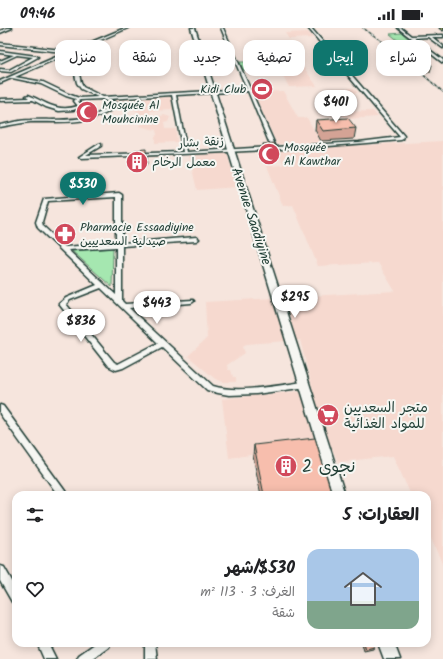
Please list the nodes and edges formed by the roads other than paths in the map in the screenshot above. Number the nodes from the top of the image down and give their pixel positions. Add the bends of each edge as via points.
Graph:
1 (11, 28) edge
2 (127, 28) edge
3 (193, 28) edge
4 (222, 28) edge
5 (309, 28) edge
6 (398, 28) edge
7 (0, 32) edge
8 (428, 36) junction
9 (443, 36) edge
10 (410, 37) junction
11 (99, 40) edge
12 (196, 40) edge
13 (227, 40) edge
14 (414, 40) edge
15 (0, 44) edge
16 (443, 48) edge
17 (431, 50) edge
18 (0, 52) edge
19 (55, 52) edge
20 (431, 52) edge
21 (16, 54) junction
22 (55, 59) edge
23 (235, 60) edge
24 (1, 61) edge
25 (443, 62) edge
26 (0, 70) edge
27 (77, 76) edge
28 (208, 76) edge
29 (11, 77) junction
30 (0, 82) edge
31 (249, 90) junction
32 (213, 93) junction
33 (174, 95) junction
34 (28, 96) dead end
35 (104, 98) junction
36 (34, 99) junction
37 (79, 99) junction
38 (0, 100) edge
39 (0, 126) edge
40 (99, 145) dead end
41 (274, 148) junction
42 (230, 150) junction
43 (184, 153) junction
44 (196, 239) dead end
45 (118, 246) junction
46 (65, 249) junction
47 (102, 284) junction
48 (119, 300) junction
49 (191, 300) dead end
50 (124, 306) junction
51 (162, 344) junction
52 (304, 384) junction
53 (1, 412) edge
54 (60, 491) edge
55 (338, 491) edge
56 (0, 571) edge
57 (12, 591) edge
58 (44, 647) edge
59 (100, 647) edge
60 (150, 647) edge
61 (388, 647) edge
62 (50, 659) edge
63 (83, 659) edge
64 (151, 659) edge
65 (392, 659) edge

1 - 7 street
2 - 11 street
3 - 12 main road, Avenue Saadiyine
4 - 13 street
5 - 41 street, زنقة بشار via 402,137 359,143
6 - 10 street
8 - 9 street
8 - 10 street
8 - 16 street
10 - 14 street
15 - 19 street
16 - 17 street
18 - 21 street
20 - 25 street
21 - 24 street
21 - 26 street via 36,57 10,71
22 - 29 street
23 - 31 street
27 - 35 street via 82,88
28 - 32 main road, Avenue Saadiyine
29 - 30 street
29 - 37 street via 42,83
31 - 32 street
31 - 41 street
32 - 33 street
32 - 42 main road, Avenue Saadiyine
33 - 35 street
33 - 43 street
34 - 36 street
35 - 37 street
35 - 39 street via 116,104 99,116 17,122
36 - 37 street via 60,110 71,110 80,106 76,101
36 - 38 street
40 - 43 street, زنقة بشار via 81,157
41 - 42 street, زنقة بشار
42 - 43 street, زنقة بشار
42 - 52 main road, Avenue Saadiyine
44 - 45 street
45 - 46 street
45 - 46 street via 119,195 46,200 40,226
45 - 48 street
46 - 47 street
47 - 48 street
47 - 51 street via 62,304 111,364 120,366
48 - 50 street
49 - 50 street
50 - 51 street
51 - 52 street via 216,391 231,392
52 - 55 main road, Avenue Saadiyine
53 - 54 street
56 - 57 street
58 - 62 street
59 - 63 street
60 - 64 street
61 - 65 main road

